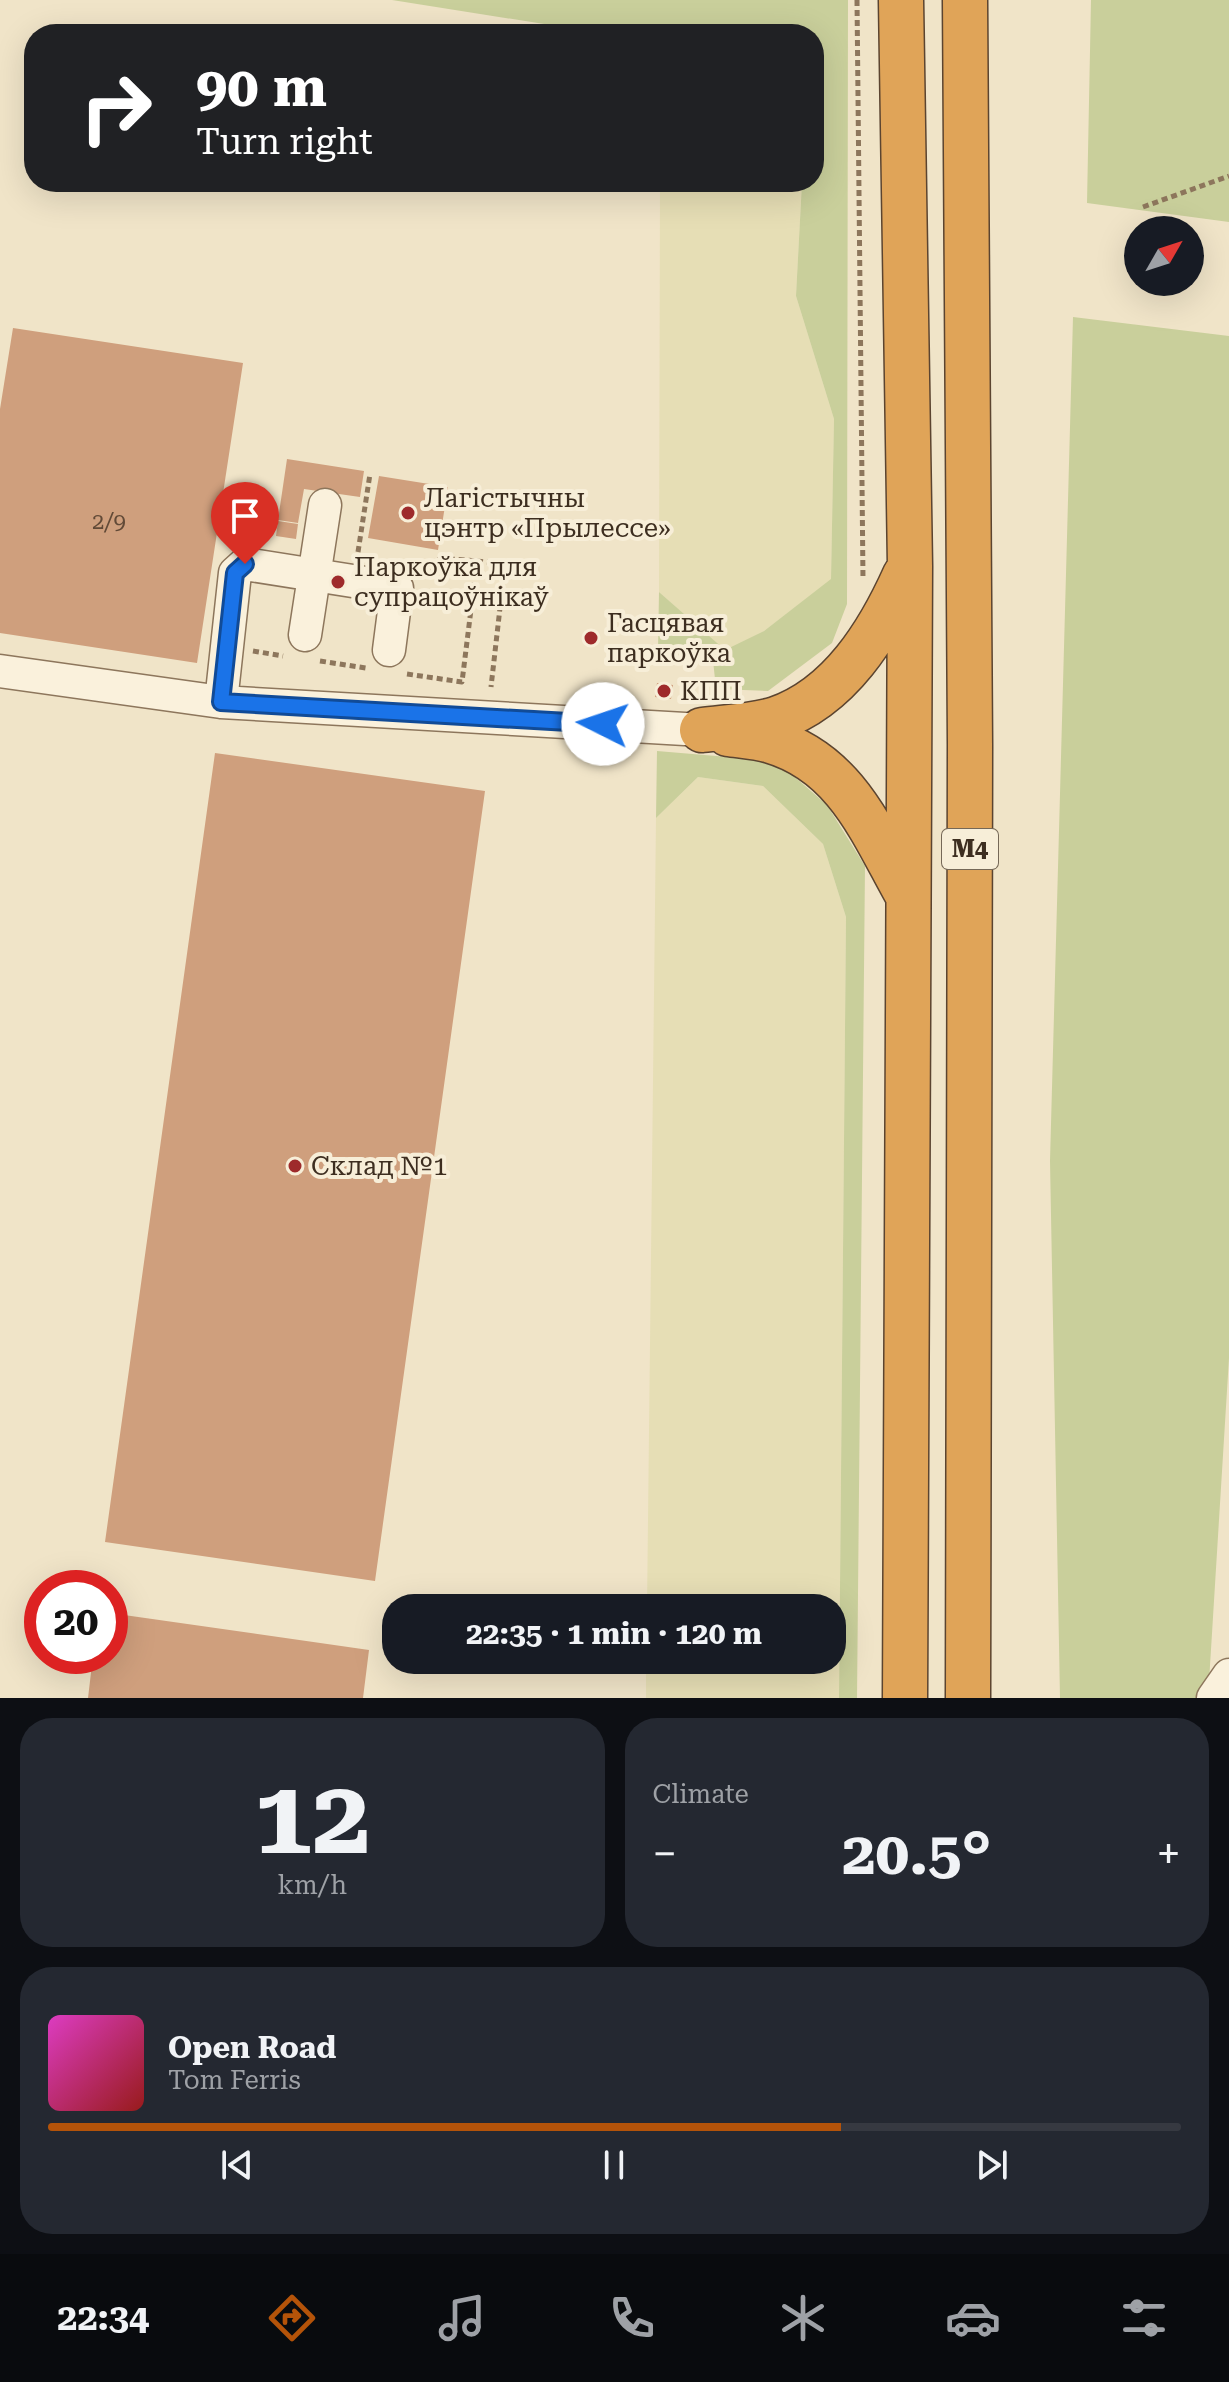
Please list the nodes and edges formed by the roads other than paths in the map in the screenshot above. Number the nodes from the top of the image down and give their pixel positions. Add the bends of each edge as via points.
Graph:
1 (901, 0) edge
2 (965, 0) edge
3 (325, 505) dead end
4 (910, 566) junction
5 (315, 574) junction
6 (305, 635) dead end
7 (389, 650) dead end
8 (0, 671) edge
9 (221, 702) junction
10 (702, 730) junction
11 (908, 894) junction
12 (1229, 1675) edge
13 (905, 1698) edge
14 (968, 1698) edge
15 (1213, 1698) edge

1 - 4 highway, М4
2 - 14 highway, М4
3 - 5 lane
4 - 10 highway via 885,620 851,667 807,703 775,719
4 - 11 highway, М4
5 - 6 lane
5 - 7 lane via 397,588
5 - 9 lane via 245,564 235,573
8 - 9 lane
9 - 10 lane
10 - 11 highway via 771,740 832,774 857,805
11 - 13 highway, М4
12 - 15 lane

